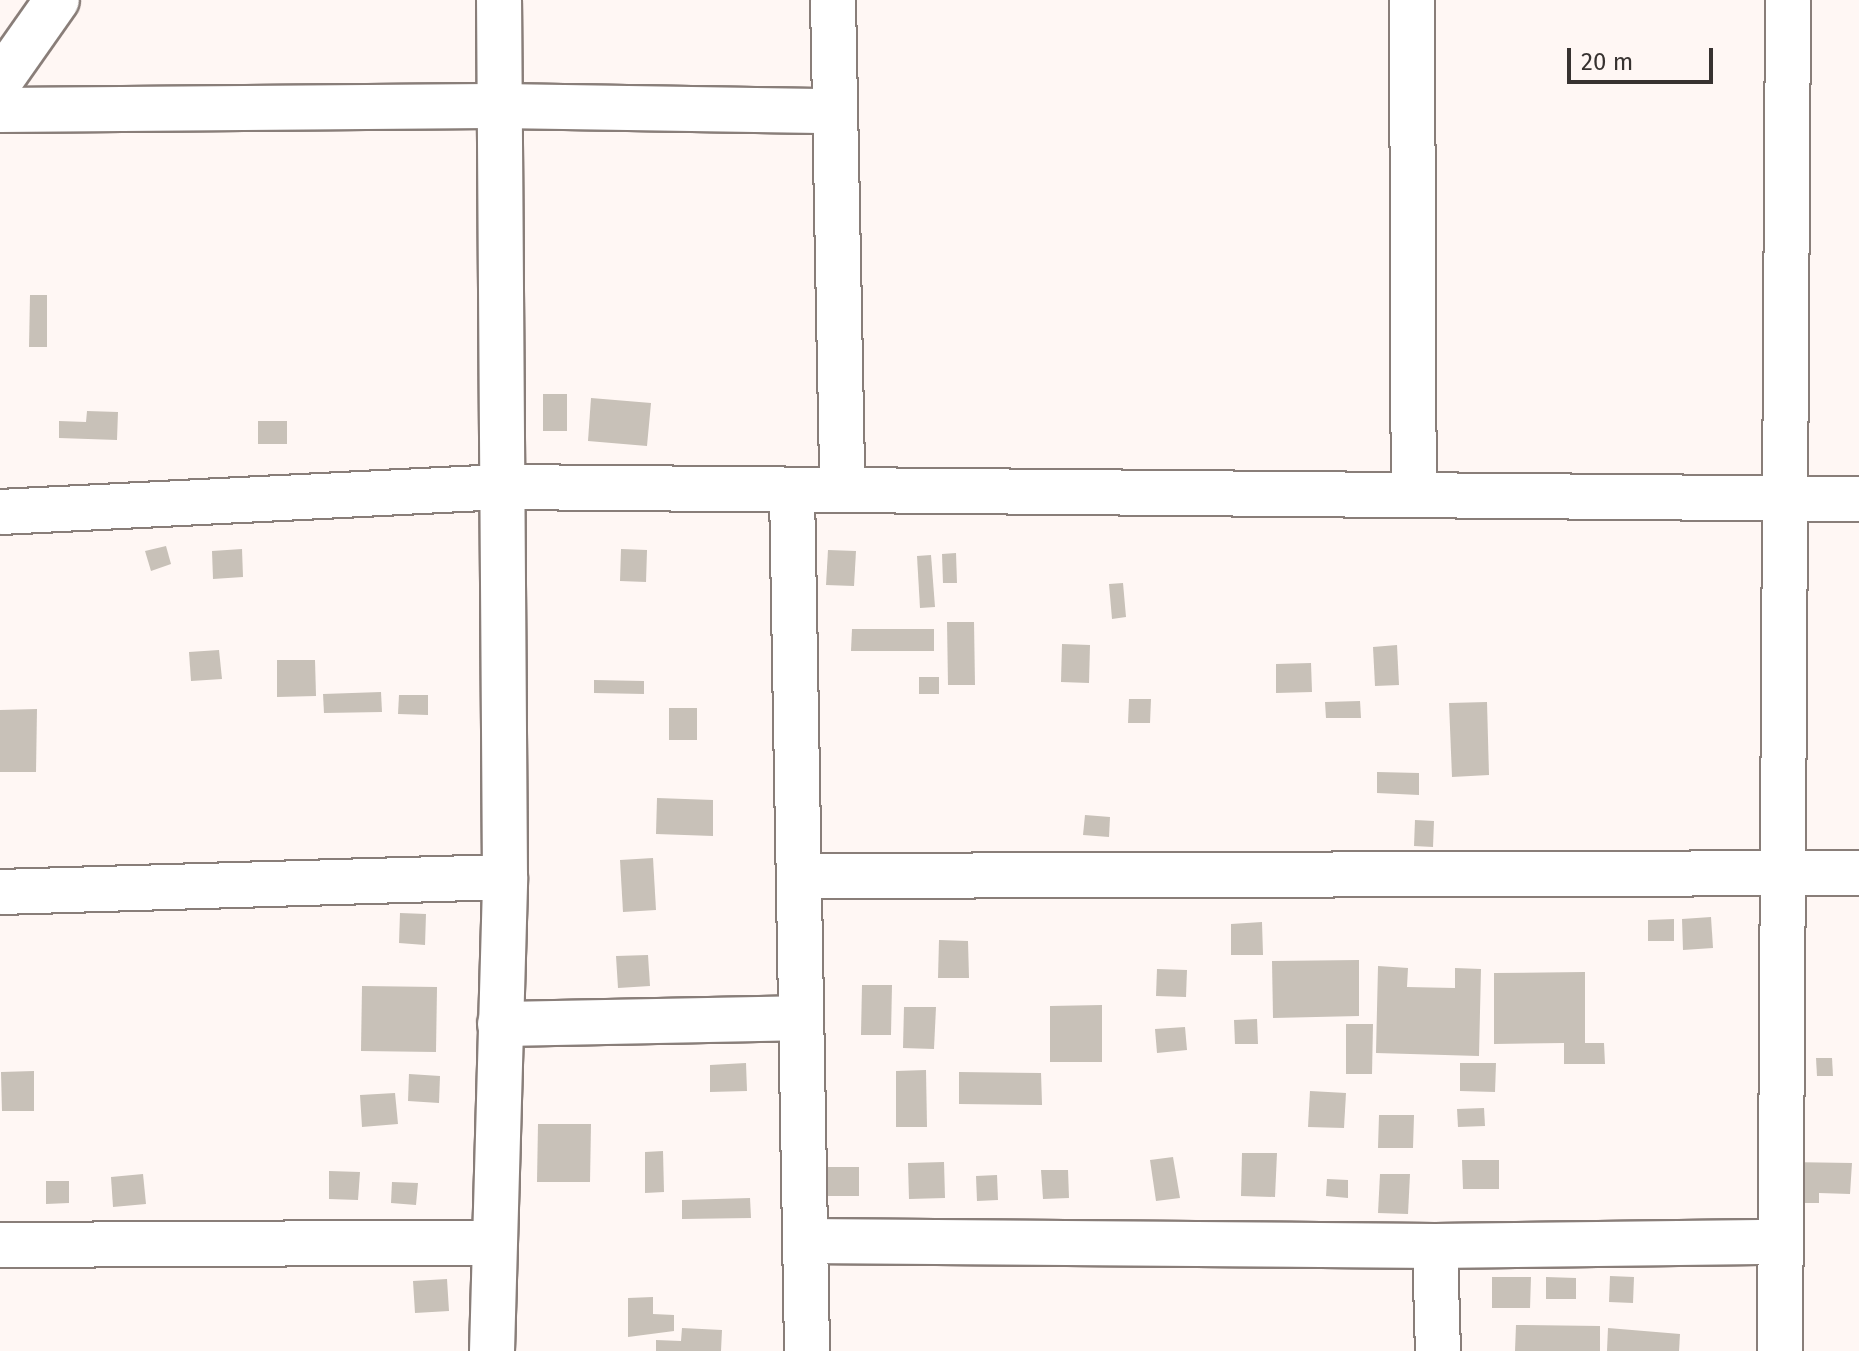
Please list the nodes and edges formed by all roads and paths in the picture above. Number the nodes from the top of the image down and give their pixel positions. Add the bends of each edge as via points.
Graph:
1 (57, 0) edge
2 (499, 0) edge
3 (833, 0) edge
4 (1412, 0) edge
5 (1788, 0) edge
6 (0, 81) edge
7 (500, 106) junction
8 (0, 110) edge
9 (835, 111) junction
10 (502, 487) junction
11 (792, 490) junction
12 (842, 490) junction
13 (1414, 495) junction
14 (1787, 498) junction
15 (1859, 499) edge
16 (0, 512) edge
17 (1785, 873) junction
18 (1859, 873) edge
19 (799, 876) junction
20 (505, 877) junction
21 (0, 892) edge
22 (801, 1018) junction
23 (500, 1024) junction
24 (805, 1241) junction
25 (494, 1242) junction
26 (1780, 1242) junction
27 (0, 1245) edge
28 (1435, 1246) junction
29 (492, 1351) edge
30 (807, 1351) edge
31 (1438, 1351) edge
32 (1780, 1351) edge

1 - 6 street
2 - 7 street
3 - 9 street
4 - 13 street
5 - 14 street
7 - 8 street
7 - 9 street
7 - 10 street
9 - 12 street
10 - 11 street
10 - 16 street
10 - 20 street
11 - 12 street
11 - 19 street
12 - 13 street
13 - 14 street
14 - 15 street
14 - 17 street
17 - 18 street
17 - 19 street
17 - 26 street
19 - 22 street
20 - 21 street
20 - 23 street
22 - 23 street
22 - 24 street
23 - 25 street
24 - 28 street
24 - 30 street
25 - 27 street
25 - 29 street
26 - 28 street
26 - 32 street
28 - 31 street

